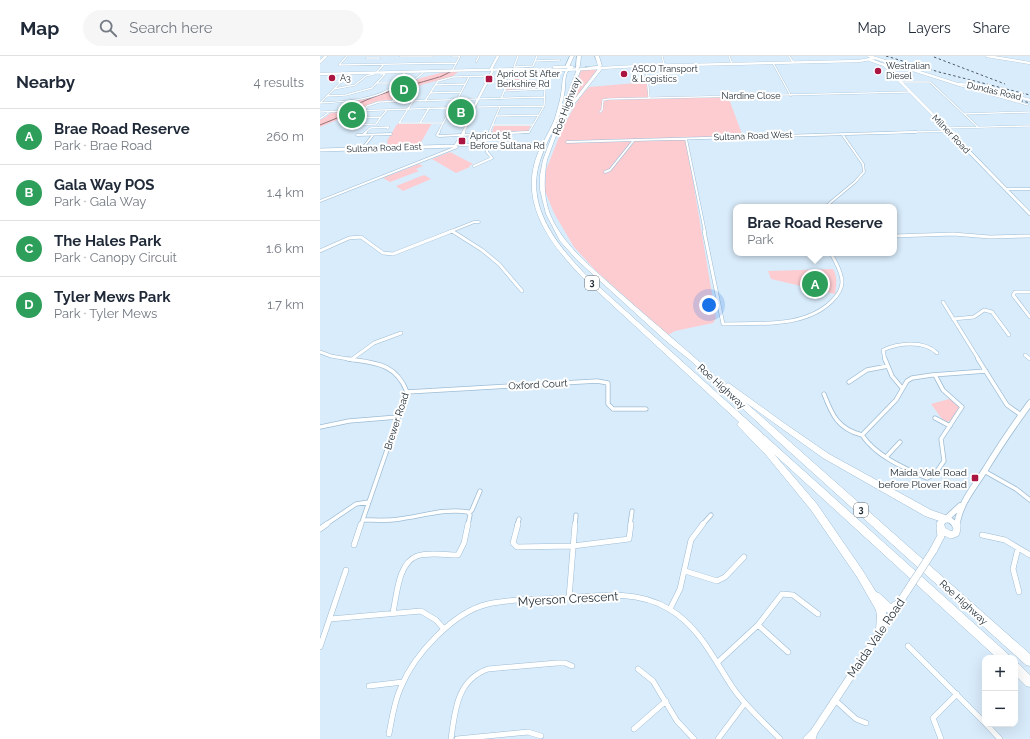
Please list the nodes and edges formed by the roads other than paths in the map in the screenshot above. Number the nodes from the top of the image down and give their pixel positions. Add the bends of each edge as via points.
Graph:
1 (326, 56) edge
2 (348, 56) edge
3 (368, 56) edge
4 (433, 56) edge
5 (452, 56) edge
6 (480, 56) edge
7 (498, 56) edge
8 (518, 56) edge
9 (537, 56) edge
10 (572, 56) edge
11 (580, 56) edge
12 (662, 56) edge
13 (729, 56) edge
14 (789, 56) edge
15 (987, 56) edge
16 (994, 56) edge
17 (399, 57) edge
18 (416, 57) edge
19 (366, 58) junction
20 (380, 58) dead end
21 (598, 58) edge
22 (869, 58) edge
23 (560, 60) dead end
24 (535, 61) junction
25 (320, 62) edge
26 (476, 62) dead end
27 (793, 62) junction
28 (1029, 62) edge
29 (456, 63) junction
30 (773, 63) junction
31 (384, 64) junction
32 (411, 64) junction
33 (732, 64) junction
34 (360, 65) junction
35 (664, 65) junction
36 (610, 66) junction
37 (646, 66) junction
38 (567, 67) junction
39 (588, 67) junction
40 (577, 68) junction
41 (593, 68) joint
42 (600, 68) junction
43 (492, 69) junction
44 (499, 70) dead end
45 (513, 70) junction
46 (532, 70) junction
47 (559, 70) junction
48 (452, 71) junction
49 (377, 72) junction
50 (405, 72) junction
51 (423, 73) dead end
52 (320, 74) edge
53 (565, 74) junction
54 (348, 75) dead end
55 (489, 76) junction
56 (469, 77) junction
57 (486, 82) junction
58 (508, 82) junction
59 (900, 82) junction
60 (377, 83) junction
61 (397, 83) junction
62 (465, 84) junction
63 (957, 84) junction
64 (435, 85) junction
65 (334, 88) junction
66 (545, 89) junction
67 (525, 90) junction
68 (504, 91) junction
69 (461, 92) junction
70 (910, 92) junction
71 (407, 93) dead end
72 (430, 93) junction
73 (327, 96) junction
74 (791, 96) junction
75 (544, 97) junction
76 (649, 97) junction
77 (479, 99) junction
78 (501, 99) junction
79 (457, 100) junction
80 (1030, 100) edge
81 (413, 101) junction
82 (424, 101) junction
83 (392, 102) junction
84 (320, 103) edge
85 (1028, 105) dead end
86 (544, 106) junction
87 (500, 107) junction
88 (429, 108) junction
89 (451, 108) junction
90 (475, 108) junction
91 (407, 109) junction
92 (364, 110) junction
93 (374, 110) junction
94 (387, 110) junction
95 (331, 111) junction
96 (320, 112) edge
97 (600, 112) dead end
98 (1030, 112) edge
99 (964, 114) junction
100 (538, 115) junction
101 (496, 116) junction
102 (368, 117) junction
103 (382, 117) junction
104 (362, 118) junction
105 (320, 119) edge
106 (557, 122) junction
107 (420, 123) junction
108 (443, 123) junction
109 (355, 125) junction
110 (493, 125) junction
111 (533, 125) junction
112 (1030, 126) edge
113 (389, 127) dead end
114 (978, 127) junction
115 (947, 130) junction
116 (373, 134) junction
117 (390, 134) dead end
118 (489, 134) junction
119 (842, 134) junction
120 (357, 135) dead end
121 (363, 135) junction
122 (462, 135) junction
123 (686, 138) junction
124 (634, 140) junction
125 (567, 142) dead end
126 (531, 144) dead end
127 (487, 145) junction
128 (457, 146) junction
129 (362, 149) junction
130 (320, 150) edge
131 (474, 166) dead end
132 (604, 172) dead end
133 (1030, 188) edge
134 (1006, 190) junction
135 (320, 201) edge
136 (828, 204) edge
137 (1030, 214) edge
138 (479, 222) dead end
139 (452, 231) junction
140 (897, 236) edge
141 (1030, 236) edge
142 (320, 251) edge
143 (832, 256) edge
144 (522, 291) dead end
145 (1030, 292) edge
146 (943, 302) dead end
147 (1030, 317) edge
148 (953, 319) junction
149 (401, 333) dead end
150 (1009, 335) dead end
151 (320, 352) edge
152 (937, 353) dead end
153 (1025, 356) dead end
154 (693, 359) junction
155 (1030, 359) edge
156 (352, 360) junction
157 (888, 366) junction
158 (986, 371) junction
159 (936, 375) junction
160 (849, 382) dead end
161 (902, 388) junction
162 (407, 392) junction
163 (714, 394) junction
164 (824, 394) dead end
165 (1030, 403) edge
166 (646, 409) dead end
167 (1022, 414) junction
168 (398, 417) junction
169 (935, 418) dead end
170 (950, 426) junction
171 (320, 427) edge
172 (862, 435) junction
173 (900, 442) dead end
174 (886, 457) junction
175 (985, 470) junction
176 (480, 491) dead end
177 (968, 496) junction
178 (1030, 499) edge
179 (368, 502) junction
180 (632, 511) dead end
181 (469, 513) junction
182 (576, 515) dead end
183 (711, 515) dead end
184 (519, 519) dead end
185 (946, 519) junction
186 (363, 520) junction
187 (940, 526) junction
188 (320, 529) edge
189 (956, 531) junction
190 (982, 535) dead end
191 (354, 545) dead end
192 (937, 545) junction
193 (573, 546) junction
194 (1018, 548) junction
195 (1030, 555) edge
196 (744, 556) dead end
197 (346, 570) dead end
198 (685, 571) junction
199 (868, 586) junction
200 (1019, 592) dead end
201 (569, 598) junction
202 (898, 604) junction
203 (670, 609) junction
204 (392, 612) junction
205 (818, 614) dead end
206 (330, 619) junction
207 (758, 625) junction
208 (444, 629) junction
209 (881, 630) junction
210 (321, 643) edge
211 (908, 646) dead end
212 (788, 652) dead end
213 (1001, 655) edge
214 (1030, 660) edge
215 (718, 662) junction
216 (572, 666) dead end
217 (638, 669) dead end
218 (1018, 671) edge
219 (403, 682) junction
220 (1030, 682) edge
221 (368, 686) dead end
222 (957, 694) junction
223 (835, 700) junction
224 (666, 701) junction
225 (745, 703) junction
226 (982, 721) edge
227 (866, 723) dead end
228 (988, 727) edge
229 (634, 729) dead end
230 (389, 734) dead end
231 (541, 736) dead end
232 (813, 736) edge
233 (451, 739) edge
234 (457, 739) edge
235 (694, 739) edge
236 (718, 739) edge
237 (780, 739) edge
238 (807, 739) edge
239 (941, 739) edge
240 (1000, 739) edge

1 - 25 main road
2 - 34 street via 339,65
3 - 19 street
4 - 18 street
5 - 29 street via 460,56
6 - 26 street
7 - 43 main road
8 - 24 street via 514,67 532,66
9 - 24 street
10 - 38 highway
11 - 40 highway, Roe Highway / 3
12 - 35 street
13 - 33 street
14 - 27 street
15 - 28 main road
16 - 28 main road
17 - 18 street
18 - 32 street
19 - 20 street
19 - 34 street
21 - 36 highway
21 - 42 highway
22 - 27 main road
22 - 59 main road, Milner Road via 883,64
22 - 63 main road, Dundas Road
23 - 24 street
27 - 30 main road
29 - 32 street
29 - 48 street
30 - 33 main road
30 - 74 street
31 - 32 street
31 - 34 street
31 - 49 street
33 - 35 main road
35 - 37 main road
36 - 37 main road
36 - 42 main road
36 - 42 main road
37 - 76 street
38 - 40 highway
38 - 43 main road
38 - 47 main road
38 - 53 highway
39 - 40 main road
39 - 41 main road
39 - 42 highway
40 - 106 highway, Roe Highway / 3
41 - 42 highway
42 - 106 highway
43 - 47 main road
43 - 48 main road
43 - 55 main road
44 - 45 street
45 - 46 street
45 - 58 street
46 - 66 street via 549,72
46 - 67 street
47 - 53 highway
48 - 50 main road
49 - 50 main road
49 - 52 main road
50 - 61 street
51 - 61 street via 411,82
53 - 106 highway
54 - 65 street
55 - 56 street
55 - 57 main road
56 - 62 street
56 - 64 street via 450,78 438,81
57 - 58 street
57 - 77 main road
58 - 68 street
59 - 70 main road, Milner Road
59 - 99 street via 930,82
60 - 61 street
60 - 65 street via 384,74 368,74 357,85
60 - 73 street via 372,88 349,94
61 - 84 street via 390,90 352,102
62 - 64 street
62 - 69 street
63 - 80 main road, Dundas Road via 972,85
63 - 85 street, Dundas Road
64 - 72 street
65 - 73 street
66 - 67 street
66 - 75 street
67 - 68 street
68 - 78 street
69 - 72 street
69 - 79 street
70 - 74 street, Nardine Close
70 - 115 main road, Milner Road
71 - 83 street via 397,96
72 - 82 street
73 - 84 street
74 - 76 street, Nardine Close
75 - 78 street
75 - 86 street
76 - 97 street, Nardine Close via 606,99 603,100
77 - 78 street
77 - 79 street
77 - 90 main road
79 - 82 street
81 - 82 street
81 - 83 street
81 - 91 street
83 - 92 street via 375,102
86 - 87 street
86 - 100 street
87 - 90 street
87 - 101 street
88 - 89 street
88 - 91 street
88 - 107 street
89 - 90 street
89 - 108 street
90 - 122 main road
91 - 94 street
91 - 107 street via 399,123
92 - 93 street
92 - 95 street
93 - 94 street
93 - 102 street
94 - 103 street
95 - 96 street
95 - 105 street
98 - 99 street
99 - 114 street
100 - 101 street
100 - 111 street
101 - 110 street
102 - 103 street
102 - 104 street
103 - 109 street via 376,124
104 - 109 street
104 - 109 street via 351,118 346,125
106 - 154 highway, Roe Highway / 3 via 542,175 543,199 552,223 570,250 591,271
106 - 163 highway, Roe Highway / 3 via 540,153 534,182 541,218 549,234 585,277
107 - 108 street
108 - 122 street via 437,135
110 - 111 street
110 - 118 street
111 - 118 street via 526,133
112 - 114 street, Sultana Road West
113 - 121 street via 370,128
114 - 115 street, Sultana Road West
115 - 119 street, Sultana Road West
115 - 134 main road, Milner Road
116 - 117 street
116 - 121 street
116 - 129 street
118 - 122 street
119 - 123 street, Sultana Road West
119 - 136 street via 862,164 864,172
120 - 121 street
122 - 128 main road
123 - 124 street, Sultana Road West
123 - 143 street via 723,324 794,321 816,315 832,302 841,289 841,275
124 - 125 street, Sultana Road West
124 - 132 street via 610,170
126 - 127 street, Sultana Road East
127 - 128 street, Sultana Road East
127 - 131 street via 487,152 492,158
128 - 129 main road, Sultana Road East
128 - 135 street
129 - 130 main road, Sultana Road East
133 - 134 street
134 - 137 main road, Milner Road
138 - 139 street
139 - 142 street via 393,254 383,253 361,237 349,238
139 - 144 street via 499,264
140 - 141 street
145 - 147 street via 1015,292 1013,295
146 - 148 street
148 - 150 street via 966,319 988,310
148 - 158 street
149 - 156 street via 367,346
151 - 156 street, Brewer Road
152 - 157 street via 930,347 908,344 886,348 883,351
153 - 155 street
154 - 185 highway via 826,456 928,513
154 - 214 highway, Roe Highway / 3
156 - 162 street, Brewer Road via 380,364 393,371 403,381
157 - 160 street via 864,370
157 - 161 street via 897,384
158 - 159 street
158 - 167 street via 1007,405
159 - 161 street via 912,378
159 - 170 street via 943,390 962,408
161 - 172 street via 896,400
162 - 166 street, Oxford Court via 606,381 608,404 613,409
162 - 168 street, Brewer Road
163 - 199 highway via 769,453 814,507
163 - 213 highway, Roe Highway / 3
164 - 172 street via 837,422 850,432
165 - 167 main road
167 - 175 main road
168 - 171 street via 357,419
168 - 179 street, Brewer Road
169 - 170 street
170 - 174 street via 940,442 944,461 930,478 910,471
172 - 174 street
173 - 174 street
175 - 177 main road
175 - 178 street
176 - 181 street
177 - 185 main road
177 - 189 main road via 958,516
179 - 186 street, Brewer Road
179 - 188 street via 356,504
180 - 193 street via 629,539
181 - 186 street via 435,512 399,519
181 - 204 street via 464,543 458,555 419,556 407,563
182 - 193 street
183 - 198 street via 691,540
184 - 193 street via 513,543 517,547
185 - 187 main road via 940,522
185 - 189 main road via 954,523
186 - 191 street, Brewer Road
187 - 189 main road via 945,533
187 - 192 main road, Maida Vale Road via 941,536
189 - 192 main road, Maida Vale Road
190 - 194 street via 1005,540
192 - 202 main road, Maida Vale Road, bridge
193 - 201 street
194 - 195 street
194 - 200 street via 1013,569
196 - 198 street via 720,580 715,581
197 - 206 street
198 - 203 street
199 - 202 highway via 888,609
199 - 209 highway via 881,612
201 - 203 street, Myerson Crescent via 602,594 634,596 660,603
201 - 208 street, Myerson Crescent via 497,602 479,606 463,614
202 - 209 main road, Maida Vale Road
203 - 215 street, Myerson Crescent via 694,628
204 - 206 street
204 - 208 street via 421,611 436,620
205 - 207 street via 793,594 785,593 779,596
206 - 210 street
207 - 212 street
207 - 215 street
208 - 219 street, Myerson Crescent
209 - 223 main road, Maida Vale Road
211 - 222 street
215 - 225 street, Myerson Crescent
216 - 233 street via 557,663 479,671 468,681 458,702
217 - 224 street via 653,681
218 - 220 highway
219 - 221 street
219 - 230 street, Myerson Crescent
222 - 226 street
222 - 239 street via 934,718
223 - 227 street via 856,719
223 - 232 main road, Maida Vale Road
224 - 229 street
224 - 235 street via 678,721
225 - 236 street
225 - 237 street, Myerson Crescent
228 - 240 street
231 - 234 street via 528,732
232 - 238 main road, Maida Vale Road

